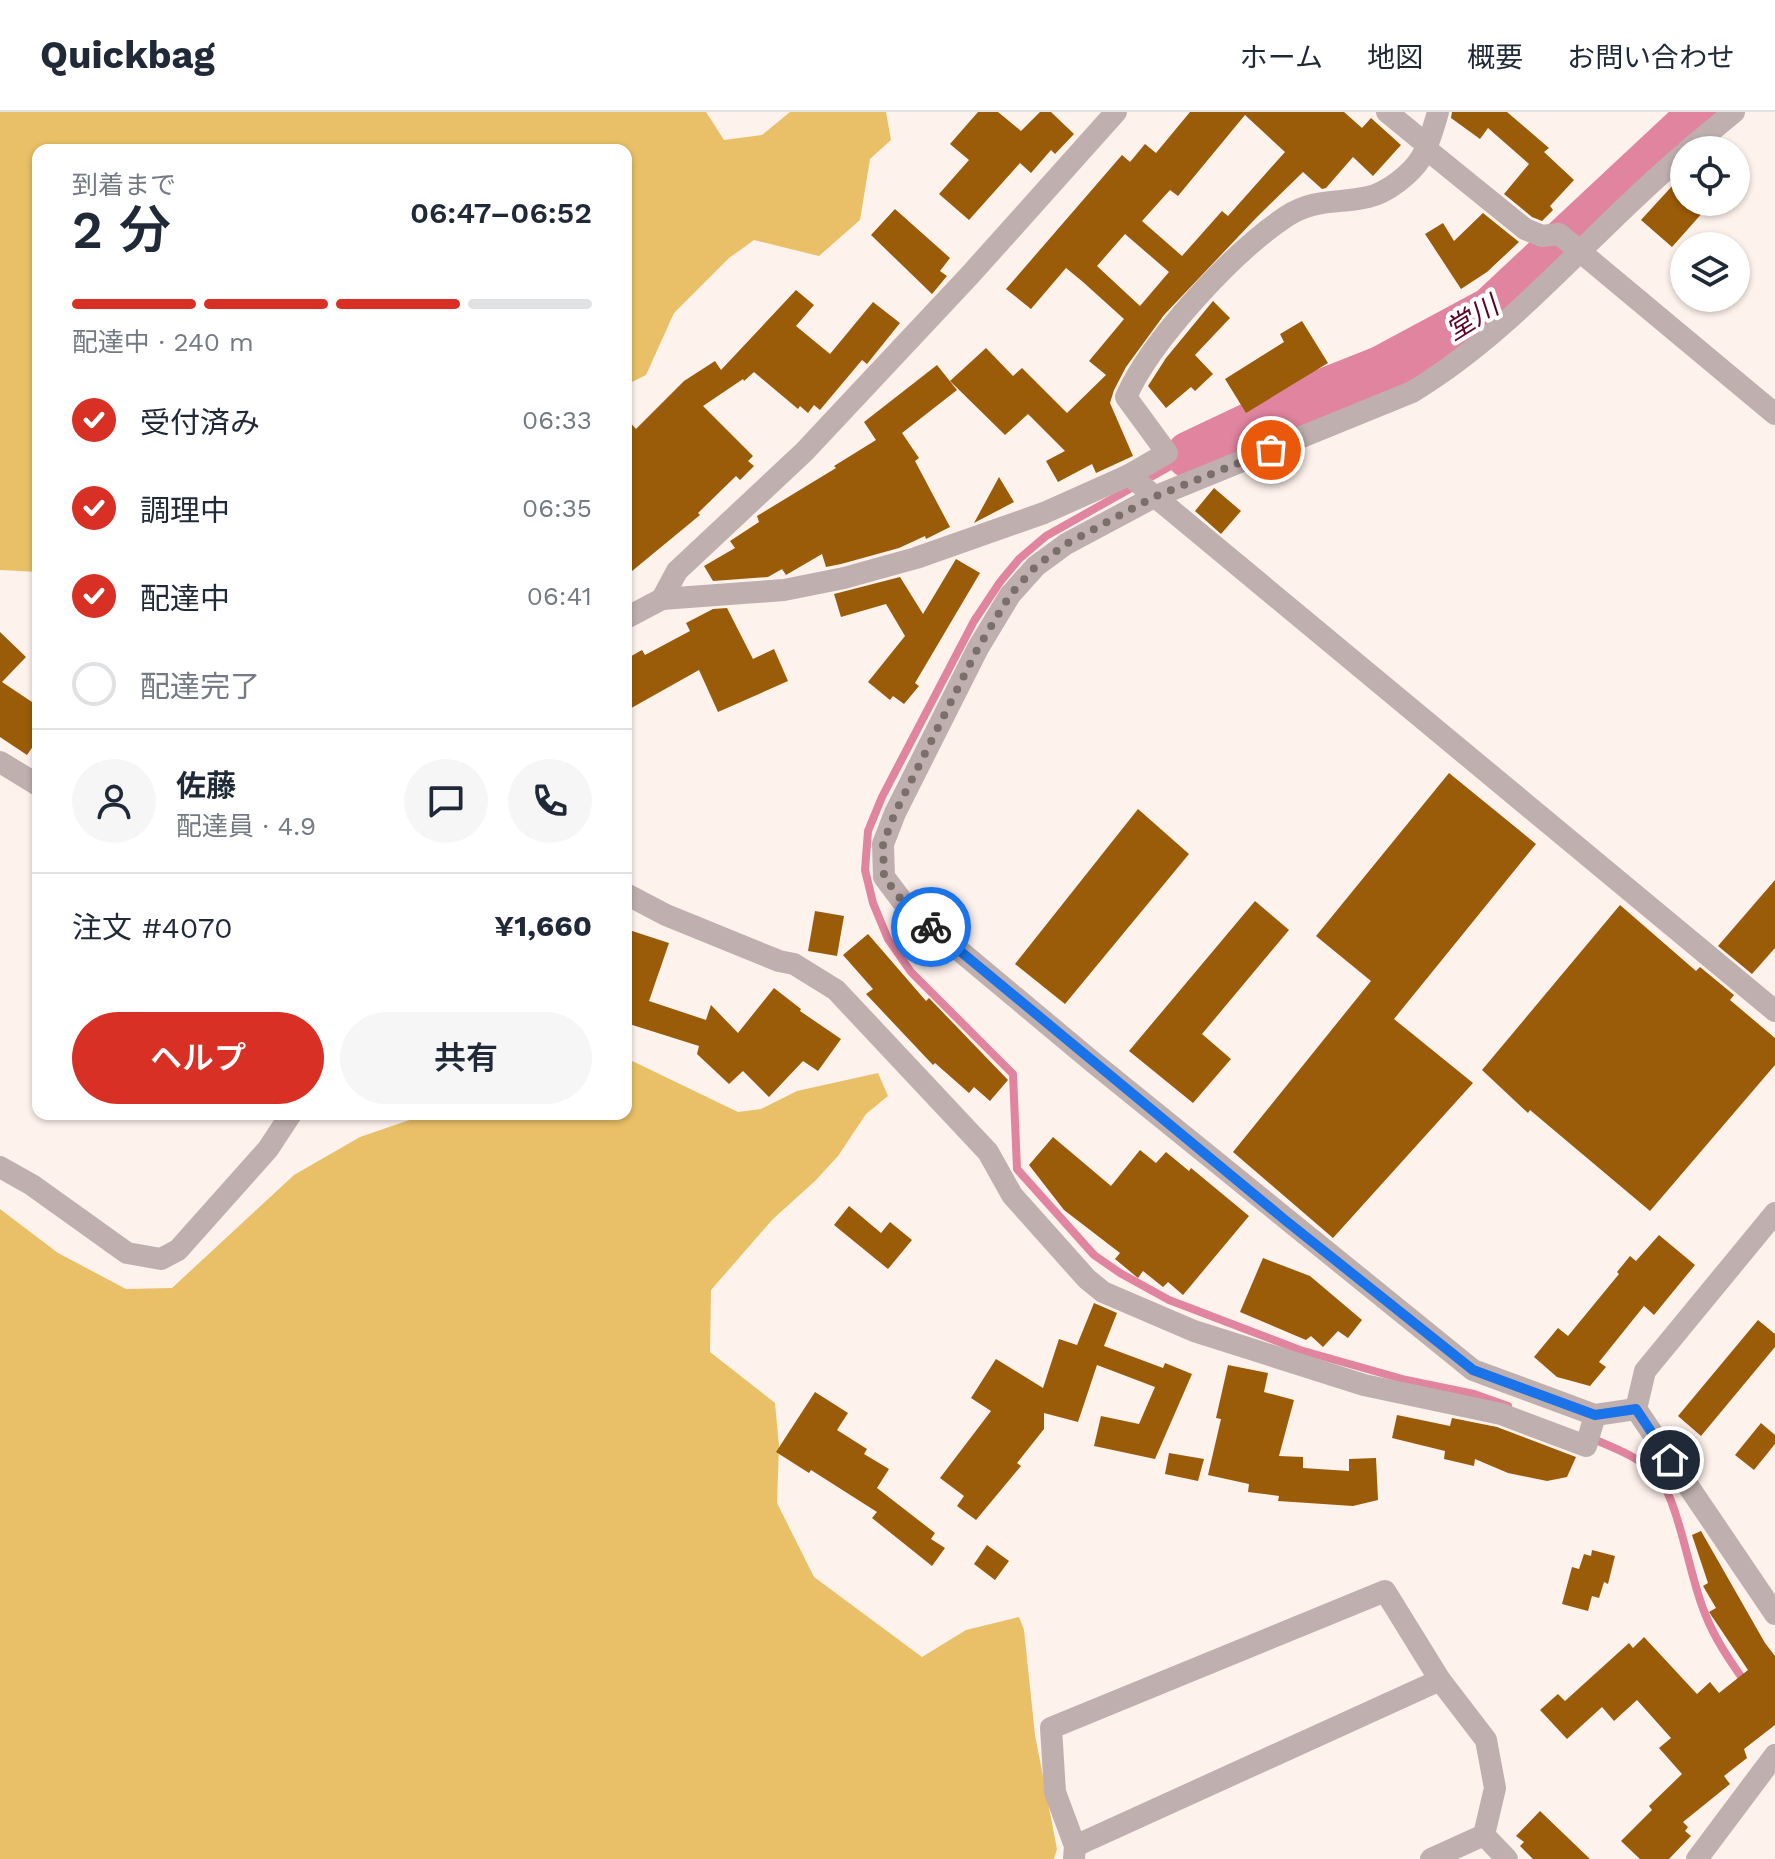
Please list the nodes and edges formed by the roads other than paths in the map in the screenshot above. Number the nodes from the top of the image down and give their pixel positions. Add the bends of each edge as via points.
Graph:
1 (1116, 112) edge
2 (1387, 112) edge
3 (1438, 112) edge
4 (1734, 112) edge
5 (1705, 136) edge
6 (1425, 146) junction
7 (1670, 165) edge
8 (1571, 245) junction
9 (1775, 414) edge
10 (1141, 486) junction
11 (662, 599) junction
12 (632, 615) edge
13 (0, 762) edge
14 (32, 781) edge
15 (632, 897) edge
16 (1775, 1011) edge
17 (287, 1120) edge
18 (0, 1167) edge
19 (1775, 1213) edge
20 (1636, 1409) junction
21 (1595, 1415) junction
22 (1775, 1614) edge
23 (1440, 1680) junction
24 (1775, 1755) edge
25 (1484, 1835) junction
26 (1075, 1852) edge
27 (1431, 1859) edge
28 (1507, 1859) edge
29 (1697, 1859) edge

1 - 11 street via 804,452 677,571
2 - 6 street
3 - 6 street
4 - 5 street
6 - 8 street via 1525,229 1542,236 1559,234
6 - 10 street via 1401,180 1370,197 1308,205 1287,216 1247,246 1161,341 1126,397 1167,453
7 - 8 street
8 - 9 street
8 - 10 street via 1496,330 1412,392
10 - 11 street via 844,578 784,590
10 - 16 street
10 - 21 street via 1036,566 1010,595 895,813 883,844 884,877 906,906 1070,1044 1473,1370
11 - 12 street
13 - 14 street
15 - 21 street via 794,964 836,990 988,1152 1012,1195 1103,1292 1208,1335 1364,1385 1501,1414 1586,1446
17 - 18 street via 268,1149 178,1250 161,1259 127,1253
19 - 20 street via 1645,1371
20 - 21 street
20 - 22 street
23 - 25 street via 1486,1740 1495,1788
23 - 26 street
23 - 26 street via 1385,1591 1051,1728 1055,1792
24 - 29 street
25 - 27 street
25 - 28 street

